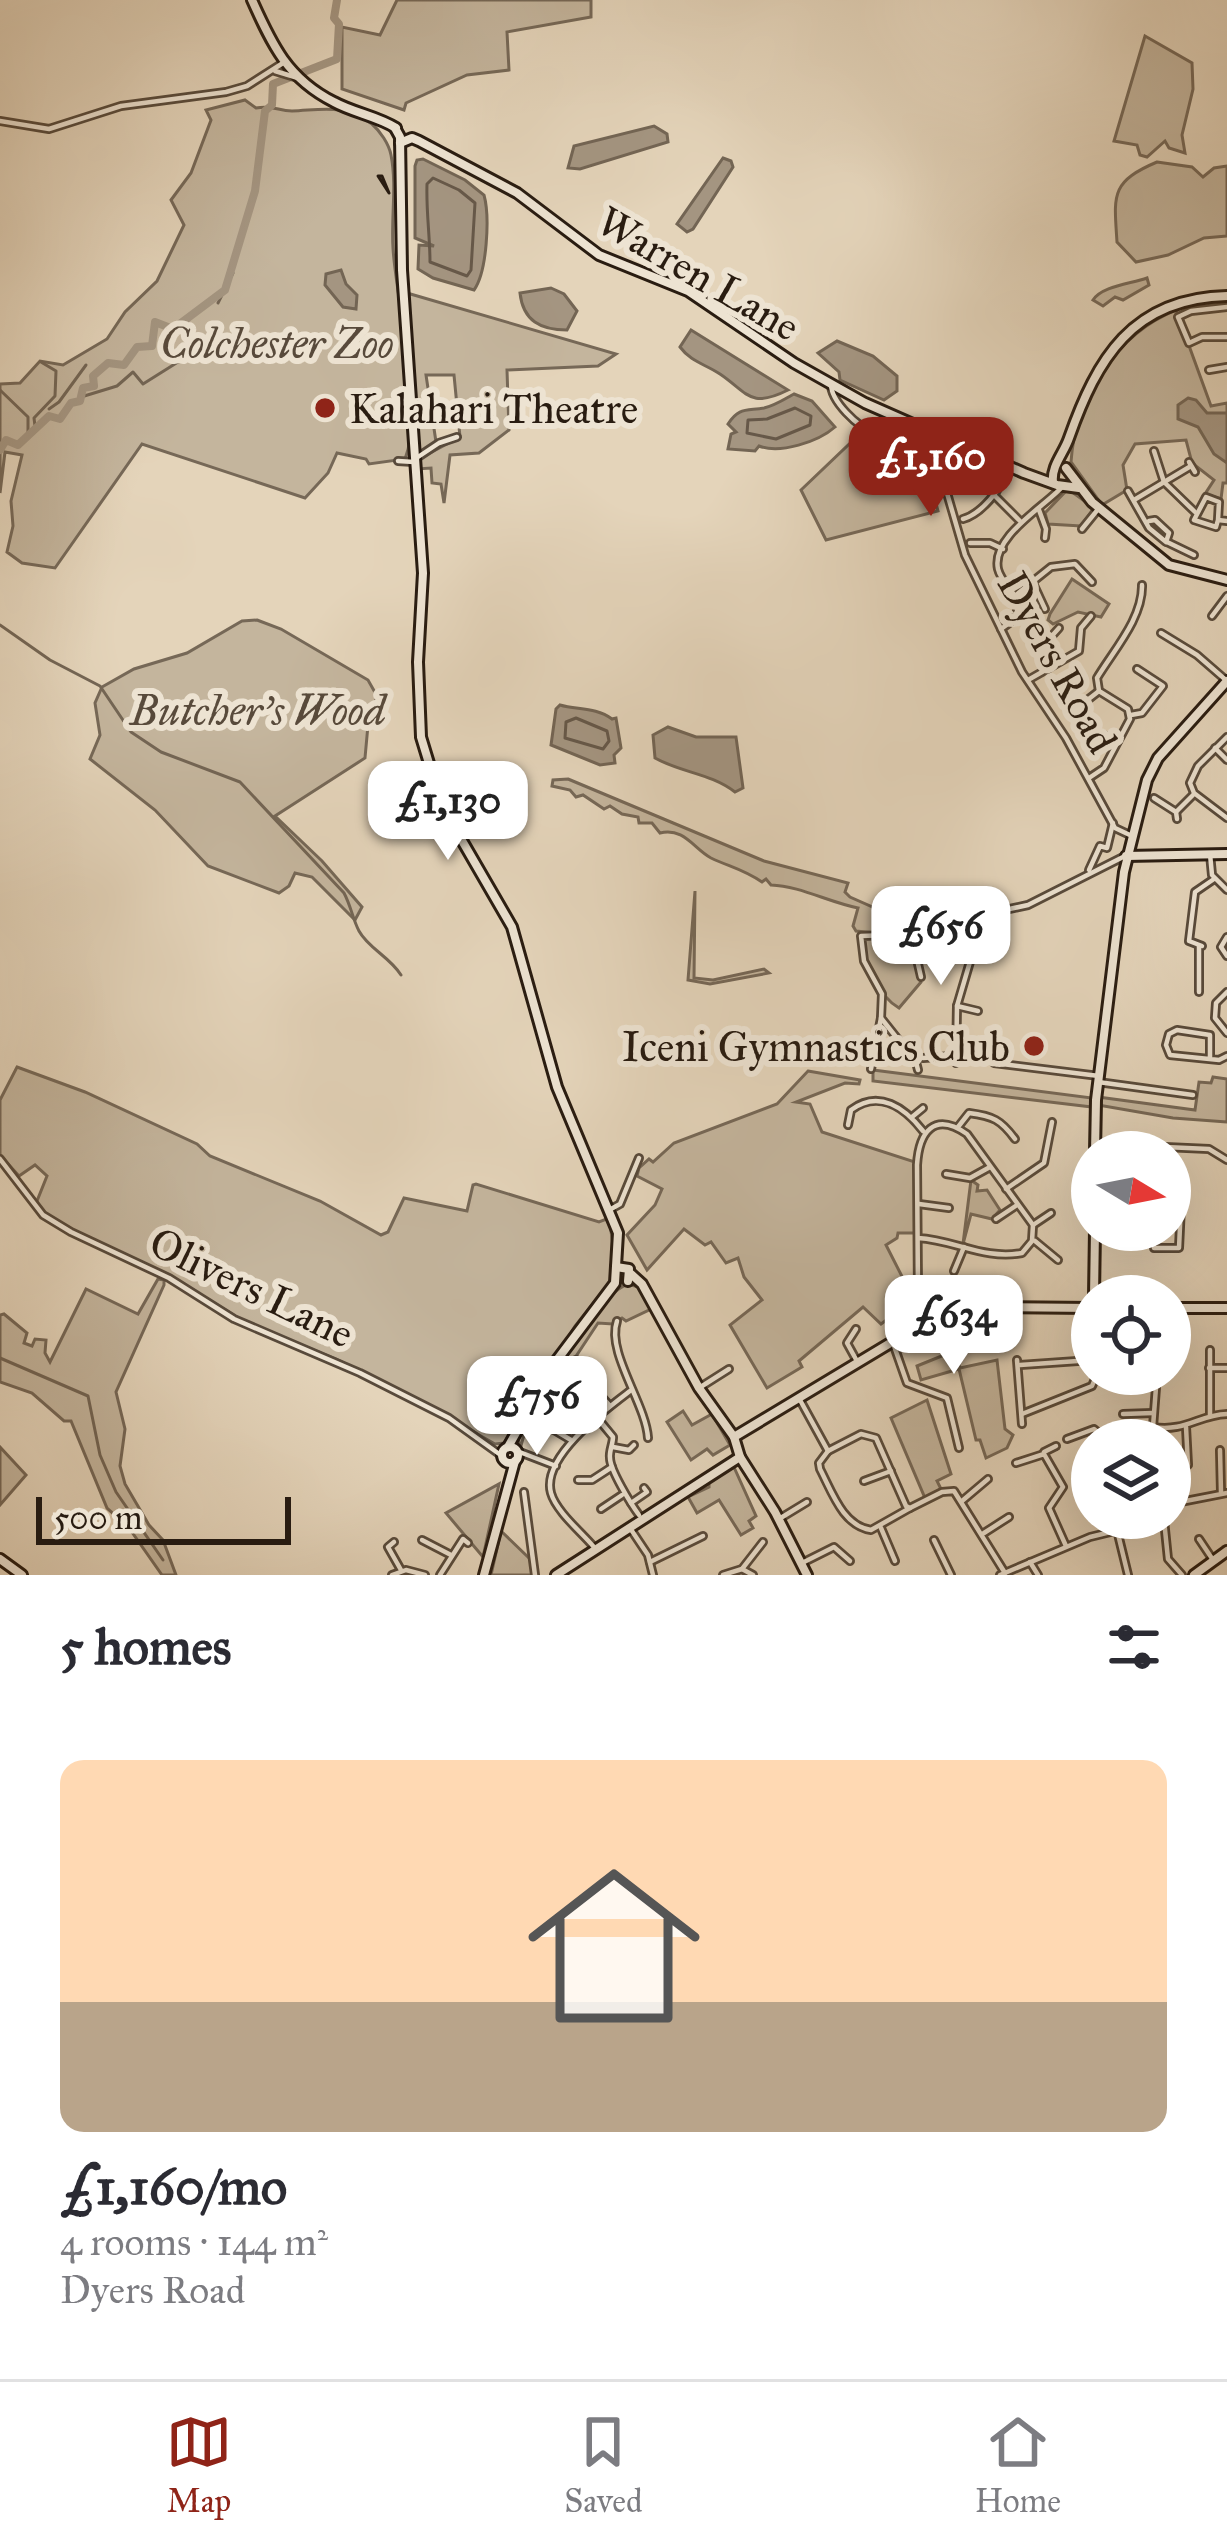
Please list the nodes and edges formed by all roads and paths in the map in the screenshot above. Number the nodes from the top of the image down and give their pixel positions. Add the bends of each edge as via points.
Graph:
1 (253, 0) edge
2 (283, 63) junction
3 (272, 70) junction
4 (298, 78) junction
5 (0, 121) edge
6 (383, 122) junction
7 (395, 128) junction
8 (411, 137) junction
9 (398, 142) junction
10 (1227, 296) edge
11 (1227, 307) edge
12 (1227, 337) edge
13 (1227, 367) edge
14 (1209, 370) dead end
15 (831, 384) junction
16 (915, 435) dead end
17 (934, 436) junction
18 (457, 437) dead end
19 (1067, 446) junction
20 (1154, 451) dead end
21 (414, 460) junction
22 (398, 461) dead end
23 (1191, 467) dead end
24 (1068, 471) junction
25 (1008, 475) dead end
26 (1057, 480) junction
27 (1164, 482) junction
28 (1079, 488) junction
29 (1128, 491) dead end
30 (993, 494) junction
31 (1134, 500) junction
32 (1100, 508) junction
33 (1039, 510) junction
34 (1196, 512) junction
35 (963, 519) dead end
36 (1020, 520) junction
37 (1218, 520) junction
38 (1227, 521) edge
39 (1087, 528) dead end
40 (1047, 537) dead end
41 (970, 543) dead end
42 (1003, 549) junction
43 (1194, 555) dead end
44 (1227, 580) edge
45 (1032, 581) junction
46 (1092, 582) dead end
47 (1141, 589) dead end
48 (1016, 595) junction
49 (1227, 596) edge
50 (1046, 609) dead end
51 (1016, 615) junction
52 (1091, 616) dead end
53 (1213, 616) dead end
54 (1116, 623) dead end
55 (1034, 626) dead end
56 (1001, 628) junction
57 (1059, 628) dead end
58 (1127, 628) junction
59 (1161, 633) dead end
60 (1047, 670) junction
61 (1137, 670) dead end
62 (1028, 680) junction
63 (1227, 681) edge
64 (1099, 691) junction
65 (1081, 705) dead end
66 (1131, 715) junction
67 (1104, 735) dead end
68 (1227, 737) edge
69 (1118, 741) junction
70 (1215, 748) junction
71 (1227, 760) edge
72 (1089, 778) junction
73 (1194, 793) junction
74 (1154, 798) dead end
75 (1227, 818) edge
76 (1112, 823) junction
77 (1132, 836) junction
78 (1210, 854) junction
79 (1227, 854) edge
80 (1126, 856) junction
81 (1089, 872) junction
82 (1216, 880) junction
83 (1227, 890) edge
84 (984, 914) junction
85 (1192, 917) junction
86 (1202, 918) dead end
87 (910, 929) junction
88 (1227, 937) edge
89 (1227, 956) edge
90 (921, 977) dead end
91 (1199, 992) dead end
92 (1227, 992) edge
93 (957, 1006) junction
94 (979, 1011) dead end
95 (881, 1018) junction
96 (1227, 1033) edge
97 (1227, 1056) edge
98 (1210, 1057) junction
99 (923, 1058) dead end
100 (994, 1064) dead end
101 (871, 1069) dead end
102 (918, 1070) dead end
103 (1099, 1079) junction
104 (881, 1089) dead end
105 (1193, 1095) dead end
106 (879, 1102) junction
107 (923, 1108) dead end
108 (912, 1117) junction
109 (1052, 1122) dead end
110 (848, 1125) dead end
111 (958, 1127) junction
112 (924, 1131) junction
113 (1095, 1131) edge
114 (1015, 1139) dead end
115 (1191, 1149) edge
116 (639, 1158) dead end
117 (0, 1160) edge
118 (1227, 1160) edge
119 (990, 1167) junction
120 (946, 1174) dead end
121 (1006, 1189) junction
122 (917, 1203) junction
123 (1017, 1205) junction
124 (949, 1208) dead end
125 (610, 1209) junction
126 (1051, 1213) dead end
127 (996, 1219) dead end
128 (1033, 1225) junction
129 (918, 1238) junction
130 (1032, 1240) junction
131 (964, 1247) junction
132 (1058, 1261) dead end
133 (619, 1266) junction
134 (954, 1271) dead end
135 (621, 1282) junction
136 (1071, 1307) edge
137 (1191, 1308) edge
138 (1227, 1308) edge
139 (927, 1321) junction
140 (614, 1324) dead end
141 (856, 1329) dead end
142 (892, 1342) junction
143 (1210, 1350) dead end
144 (575, 1360) dead end
145 (1071, 1361) edge
146 (858, 1364) junction
147 (1209, 1368) junction
148 (1227, 1368) edge
149 (728, 1369) dead end
150 (594, 1388) junction
151 (699, 1388) junction
152 (630, 1391) junction
153 (1071, 1394) edge
154 (1155, 1395) edge
155 (800, 1400) junction
156 (569, 1404) dead end
157 (610, 1406) junction
158 (1155, 1413) junction
159 (1022, 1414) junction
160 (1123, 1414) dead end
161 (1227, 1414) edge
162 (1210, 1415) junction
163 (1154, 1419) edge
164 (599, 1420) junction
165 (1022, 1424) dead end
166 (1191, 1424) edge
167 (545, 1427) dead end
168 (734, 1437) junction
169 (1071, 1437) edge
170 (648, 1438) dead end
171 (1067, 1438) dead end
172 (571, 1440) junction
173 (1056, 1446) dead end
174 (613, 1447) junction
175 (959, 1448) dead end
176 (631, 1450) dead end
177 (828, 1450) junction
178 (1220, 1450) dead end
179 (1043, 1452) junction
180 (510, 1454) junction
181 (740, 1456) junction
182 (1016, 1463) dead end
183 (556, 1466) junction
184 (612, 1467) junction
185 (891, 1471) junction
186 (988, 1479) dead end
187 (864, 1481) dead end
188 (582, 1483) dead end
189 (524, 1492) dead end
190 (647, 1492) dead end
191 (1224, 1493) edge
192 (623, 1494) junction
193 (1191, 1500) edge
194 (962, 1501) junction
195 (807, 1502) dead end
196 (631, 1503) junction
197 (910, 1508) junction
198 (612, 1513) dead end
199 (639, 1515) dead end
200 (1010, 1517) dead end
201 (779, 1520) junction
202 (880, 1526) junction
203 (630, 1528) junction
204 (983, 1533) junction
205 (703, 1536) dead end
206 (833, 1537) dead end
207 (463, 1538) dead end
208 (1088, 1539) edge
209 (1119, 1539) edge
210 (1166, 1539) edge
211 (1199, 1539) dead end
212 (422, 1540) dead end
213 (934, 1540) dead end
214 (592, 1541) dead end
215 (763, 1542) dead end
216 (388, 1546) dead end
217 (1066, 1546) junction
218 (834, 1547) junction
219 (1227, 1551) edge
220 (451, 1555) junction
221 (0, 1559) edge
222 (1213, 1560) junction
223 (850, 1561) dead end
224 (895, 1561) dead end
225 (650, 1562) junction
226 (1030, 1562) junction
227 (802, 1563) junction
228 (742, 1569) junction
229 (401, 1570) junction
230 (485, 1574) edge
231 (1003, 1574) edge
232 (22, 1575) edge
233 (392, 1575) edge
234 (425, 1575) edge
235 (440, 1575) edge
236 (535, 1575) edge
237 (556, 1575) edge
238 (653, 1575) edge
239 (723, 1575) edge
240 (753, 1575) edge
241 (807, 1575) edge
242 (951, 1575) edge
243 (1037, 1575) edge
244 (1129, 1575) edge
245 (1181, 1575) edge
246 (1194, 1575) edge

1 - 2 street, Warren Lane
2 - 3 street
2 - 4 street, Warren Lane
3 - 4 street
3 - 5 street via 226,92 121,106 49,129
4 - 6 street, Warren Lane
6 - 7 street, Warren Lane
6 - 9 street
7 - 8 street, Warren Lane
7 - 9 street
8 - 9 street
8 - 15 street, Warren Lane via 517,193 599,255 688,291
9 - 21 street
10 - 19 street via 1174,305 1126,334 1095,371
11 - 12 street via 1178,316 1189,343
13 - 14 street
15 - 16 street via 832,396 862,427
15 - 17 street, Warren Lane
17 - 26 street, Warren Lane
17 - 56 street, Dyers Road via 958,539
18 - 21 street
19 - 24 street
19 - 26 street
20 - 27 street
21 - 22 street
21 - 125 street via 428,772 510,922 561,1098
23 - 27 street
24 - 26 street, Warren Lane
24 - 26 street
24 - 28 street
25 - 30 street
26 - 28 street, Warren Lane
26 - 33 street
27 - 31 street
27 - 34 street
28 - 32 street
29 - 31 street
30 - 35 street
30 - 36 street
31 - 43 street via 1169,533 1166,542
32 - 39 street
32 - 44 street via 1168,565
33 - 36 street
33 - 40 street
34 - 37 street via 1194,520 1210,527
34 - 37 street via 1206,497 1216,500
36 - 42 street
37 - 38 street
41 - 42 street
42 - 48 street via 998,570
45 - 46 street via 1071,563
45 - 48 street
45 - 50 street
47 - 58 street
48 - 51 street
49 - 53 street
51 - 55 street
51 - 56 street
52 - 60 street via 1079,651
54 - 58 street
56 - 62 street, Dyers Road
57 - 60 street via 1042,647
58 - 64 street via 1097,678
59 - 63 street
60 - 62 street
61 - 66 street via 1162,686 1142,713
62 - 72 street, Dyers Road
63 - 77 street via 1154,763
64 - 65 street
64 - 66 street
66 - 69 street
67 - 69 street
68 - 70 street
69 - 72 street
70 - 71 street
70 - 73 street via 1191,776
72 - 76 street, Dyers Road
73 - 74 street via 1176,815
73 - 75 street
76 - 77 street, Dyers Road
76 - 81 street via 1107,848 1100,846
77 - 80 street
78 - 79 street
78 - 80 street
78 - 82 street
80 - 81 street
80 - 103 street
81 - 84 street via 1028,905
82 - 83 street
82 - 85 street via 1195,892
84 - 87 street
84 - 93 street
85 - 86 street
85 - 91 street via 1189,941 1201,946
87 - 90 street
87 - 95 street via 861,936 864,962 882,994
88 - 89 street
92 - 96 street via 1215,1018
93 - 94 street
93 - 99 street via 956,1059
95 - 101 street
95 - 102 street
97 - 98 street
98 - 98 street via 1210,1035 1169,1034 1170,1055
100 - 103 street
103 - 105 street
103 - 113 street
104 - 106 street
106 - 108 street
106 - 110 street via 857,1104
107 - 108 street
108 - 112 street
109 - 121 street via 1047,1157
111 - 112 street
111 - 114 street via 969,1113 993,1116
111 - 119 street
112 - 122 street
115 - 118 street
116 - 125 street via 620,1204
117 - 180 street, Olivers Lane via 43,1215
119 - 120 street via 970,1178
119 - 121 street
121 - 123 street
122 - 124 street
122 - 129 street
123 - 127 street
123 - 128 street
125 - 133 street
126 - 128 street
128 - 130 street
129 - 131 street
129 - 139 street
130 - 131 street via 1016,1255
130 - 132 street
131 - 134 street
133 - 135 street
133 - 135 street via 612,1275
135 - 151 street via 644,1289
135 - 180 street via 547,1376
136 - 139 street via 993,1307
137 - 138 street
139 - 142 street
140 - 152 street
141 - 146 street via 847,1342
142 - 146 street
142 - 175 street via 908,1383 947,1398
143 - 147 street
144 - 150 street via 590,1370
145 - 159 street via 1018,1362
146 - 155 street
147 - 148 street
147 - 162 street
149 - 151 street
150 - 156 street
150 - 157 street
151 - 168 street
152 - 157 street
152 - 170 street via 647,1418
153 - 159 street
154 - 158 street
155 - 168 street
155 - 177 street
157 - 164 street
158 - 160 street
158 - 163 street
159 - 165 street
161 - 162 street
162 - 166 street
164 - 172 street
164 - 174 street
167 - 172 street
168 - 181 street
169 - 171 street
172 - 183 street
173 - 179 street
174 - 176 street
174 - 184 street
177 - 185 street via 869,1434
177 - 202 street via 820,1469 844,1514 866,1531
178 - 191 street
179 - 182 street
179 - 217 street via 1063,1487 1049,1508
180 - 183 street, Olivers Lane
180 - 230 street
181 - 201 street
181 - 203 street
183 - 214 street via 553,1498
184 - 188 street
184 - 192 street
185 - 187 street
185 - 197 street
186 - 194 street
189 - 236 street
190 - 196 street
191 - 193 street
192 - 196 street
192 - 198 street via 604,1507
194 - 197 street via 946,1490
194 - 204 street
195 - 201 street
196 - 199 street
197 - 202 street
200 - 204 street
201 - 227 street
202 - 224 street
203 - 225 street
203 - 237 street
204 - 231 street
205 - 225 street
206 - 218 street
207 - 220 street
208 - 217 street
209 - 244 street
210 - 245 street
211 - 222 street
212 - 220 street
213 - 242 street
215 - 228 street
216 - 229 street
217 - 226 street
218 - 223 street
218 - 227 street
219 - 222 street
220 - 235 street
221 - 232 street
222 - 246 street
225 - 238 street
226 - 231 street
226 - 243 street
227 - 241 street
228 - 239 street
228 - 240 street
229 - 233 street
229 - 234 street

